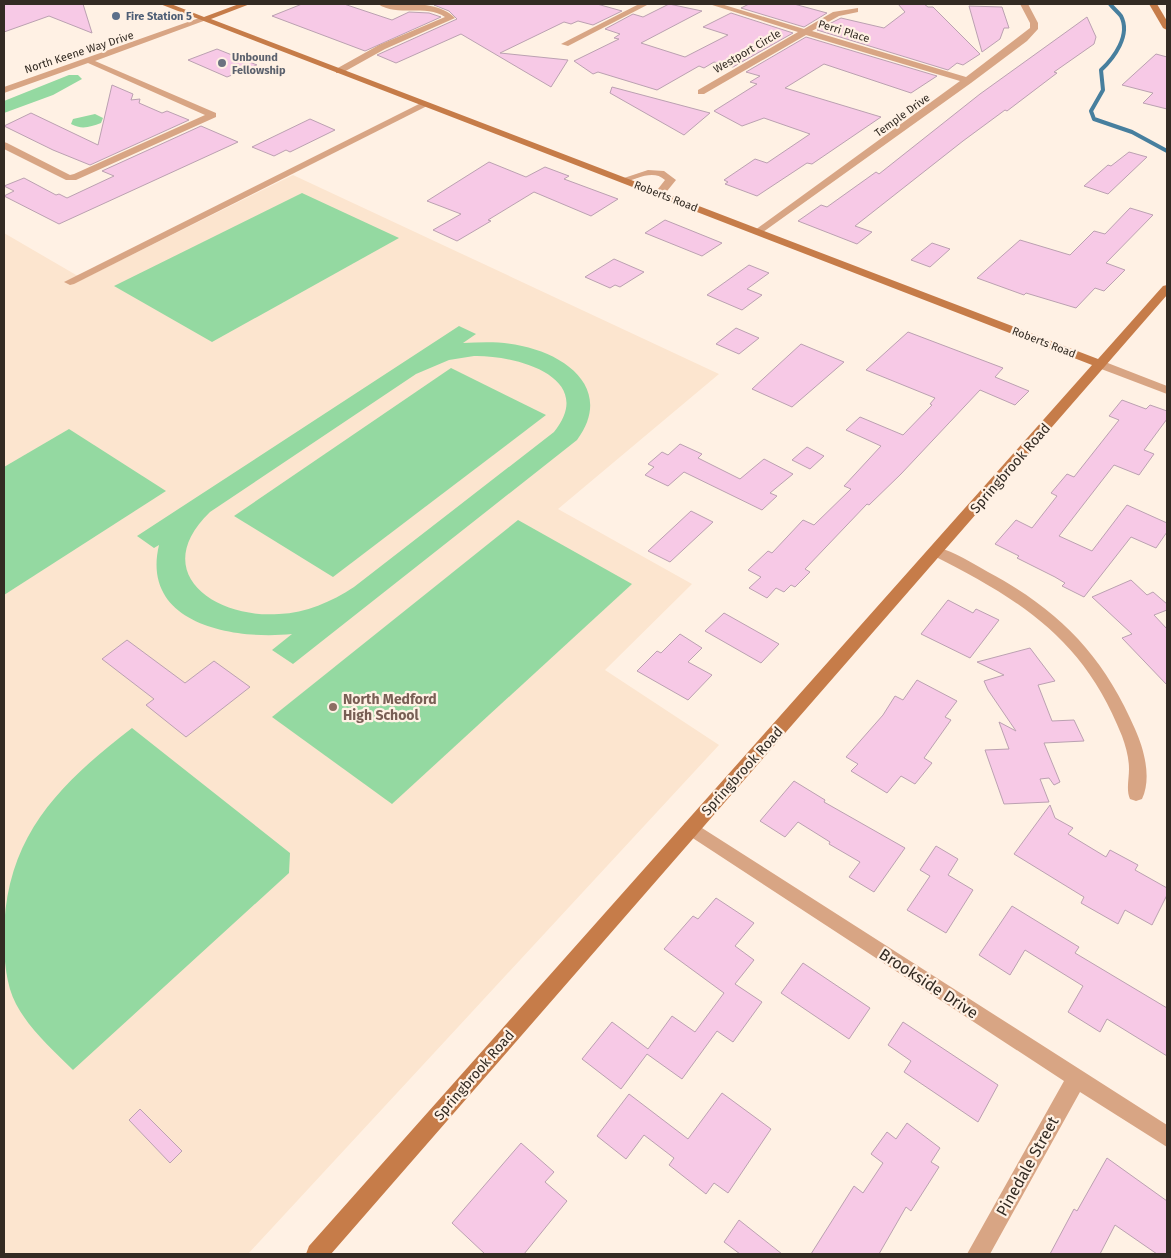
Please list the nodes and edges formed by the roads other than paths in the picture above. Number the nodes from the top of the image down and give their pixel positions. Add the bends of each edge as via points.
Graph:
1 (164, 4) edge
2 (246, 4) edge
3 (382, 4) edge
4 (645, 4) edge
5 (713, 4) edge
6 (1024, 4) edge
7 (1153, 4) edge
8 (855, 10) dead end
9 (205, 20) junction
10 (1167, 28) edge
11 (805, 31) junction
12 (565, 44) dead end
13 (87, 60) junction
14 (339, 71) junction
15 (968, 81) junction
16 (4, 90) edge
17 (701, 92) dead end
18 (426, 104) junction
19 (4, 145) edge
20 (623, 180) junction
21 (659, 194) junction
22 (759, 232) junction
23 (70, 282) dead end
24 (1167, 288) edge
25 (1100, 364) junction
26 (1167, 390) edge
27 (937, 552) junction
28 (1136, 794) dead end
29 (691, 828) junction
30 (1076, 1078) junction
31 (1167, 1137) edge
32 (317, 1254) edge
33 (978, 1254) edge

1 - 9 street, Roberts Road
2 - 9 street, North Keene Way Drive
3 - 14 street via 415,7 450,18 382,47
4 - 12 street
5 - 11 street, Perri Place
6 - 15 street, Temple Drive via 1034,29
7 - 10 street
8 - 11 street, Westport Circle via 836,14
9 - 13 street, North Keene Way Drive
9 - 14 street, Roberts Road
11 - 15 street, Perri Place
11 - 17 street, Westport Circle
13 - 16 street, North Keene Way Drive
13 - 19 street via 212,115 76,178 69,178
14 - 18 street, Roberts Road
15 - 22 street, Temple Drive
18 - 20 street, Roberts Road
18 - 23 street
20 - 21 street, Roberts Road
20 - 21 street via 646,172 667,176 671,180
21 - 22 street, Roberts Road
22 - 25 street, Roberts Road
24 - 25 street, Springbrook Road
25 - 26 street, Roberts Road
25 - 27 street, Springbrook Road
27 - 28 street via 1019,595 1044,613 1086,653 1107,685 1132,740 1137,762
27 - 29 street, Springbrook Road
29 - 30 street, Brookside Drive
29 - 32 street, Springbrook Road
30 - 31 street, Brookside Drive
30 - 33 street, Pinedale Street

